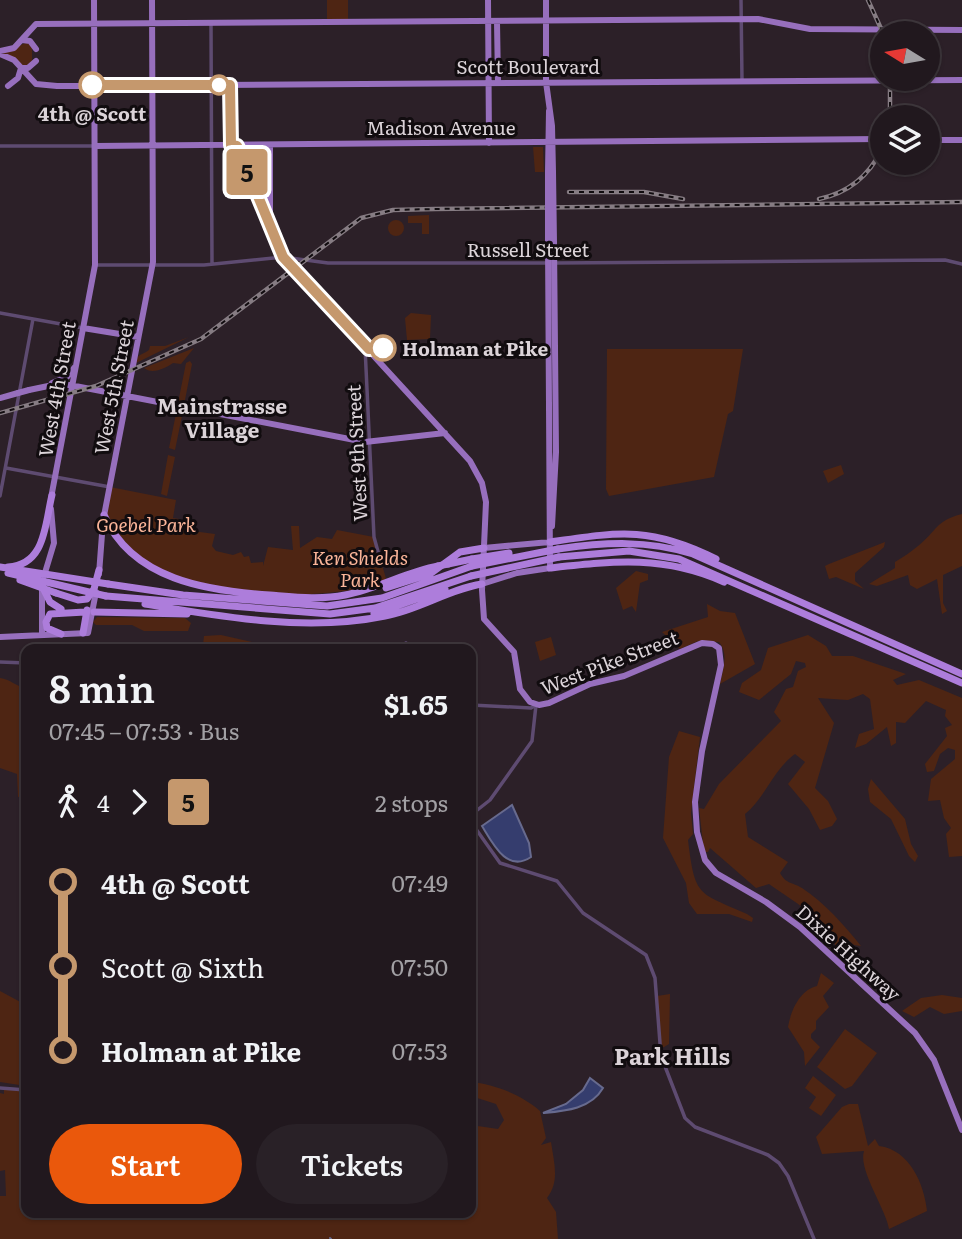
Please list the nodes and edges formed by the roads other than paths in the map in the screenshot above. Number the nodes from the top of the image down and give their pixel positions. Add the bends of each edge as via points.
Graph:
1 (94, 0) edge
2 (152, 0) edge
3 (488, 0) edge
4 (546, 0) edge
5 (741, 0) edge
6 (741, 20) junction
7 (489, 22) junction
8 (497, 22) junction
9 (546, 22) junction
10 (94, 24) junction
11 (153, 24) junction
12 (211, 24) junction
13 (962, 30) edge
14 (22, 40) junction
15 (36, 49) dead end
16 (0, 53) edge
17 (36, 61) dead end
18 (21, 68) junction
19 (742, 80) junction
20 (962, 80) edge
21 (488, 82) junction
22 (498, 82) junction
23 (546, 82) junction
24 (94, 85) junction
25 (153, 85) junction
26 (211, 85) junction
27 (230, 85) junction
28 (8, 86) dead end
29 (870, 139) edge
30 (940, 140) edge
31 (962, 140) edge
32 (489, 143) junction
33 (550, 143) junction
34 (153, 145) junction
35 (211, 145) junction
36 (234, 145) junction
37 (270, 145) junction
38 (0, 146) edge
39 (95, 146) junction
40 (270, 229) junction
41 (283, 257) junction
42 (551, 263) junction
43 (212, 264) junction
44 (962, 264) edge
45 (95, 265) junction
46 (153, 265) junction
47 (0, 313) edge
48 (33, 319) junction
49 (83, 328) junction
50 (138, 337) junction
51 (365, 345) junction
52 (77, 363) junction
53 (53, 385) junction
54 (73, 386) junction
55 (127, 396) junction
56 (0, 398) edge
57 (70, 401) junction
58 (445, 433) junction
59 (369, 442) junction
60 (6, 468) junction
61 (55, 477) junction
62 (110, 487) junction
63 (52, 495) junction
64 (0, 496) edge
65 (104, 515) junction
66 (549, 538) junction
67 (485, 548) junction
68 (469, 549) junction
69 (559, 551) junction
70 (380, 559) dead end
71 (472, 563) junction
72 (550, 568) junction
73 (0, 569) edge
74 (99, 570) junction
75 (470, 581) junction
76 (756, 582) junction
77 (482, 584) junction
78 (42, 586) junction
79 (56, 593) junction
80 (402, 595) junction
81 (128, 598) junction
82 (774, 599) junction
83 (382, 601) junction
84 (67, 611) junction
85 (226, 615) junction
86 (44, 623) junction
87 (86, 633) junction
88 (61, 634) junction
89 (43, 635) junction
90 (21, 636) junction
91 (0, 637) edge
92 (0, 663) edge
93 (21, 663) edge
94 (962, 674) edge
95 (962, 683) edge
96 (476, 705) edge
97 (536, 705) junction
98 (476, 811) edge
99 (696, 821) joint
100 (476, 829) edge
101 (0, 1088) edge
102 (21, 1090) edge
103 (962, 1130) edge
104 (814, 1239) edge

1 - 10 main road, West 4th Street
2 - 11 main road, West 5th Street
3 - 7 main road
4 - 9 main road
5 - 6 street
6 - 9 main road
6 - 13 main road via 810,29
6 - 19 street
7 - 8 main road
7 - 12 main road
7 - 21 main road
8 - 9 main road
8 - 22 main road
9 - 23 main road
10 - 11 main road
10 - 14 main road via 36,24
10 - 24 main road, West 4th Street
11 - 12 main road
11 - 25 main road, West 5th Street
12 - 26 street
14 - 15 main road
14 - 16 main road
16 - 18 main road
17 - 18 main road
18 - 24 main road, Scott Boulevard via 36,84
18 - 28 main road
19 - 20 main road, Scott Boulevard
19 - 23 main road, Scott Boulevard
21 - 22 main road, Scott Boulevard
21 - 27 main road, Scott Boulevard
21 - 32 main road
22 - 23 main road, Scott Boulevard
23 - 33 main road
24 - 25 main road, Scott Boulevard
24 - 39 main road, West 4th Street
25 - 26 main road, Scott Boulevard
25 - 34 main road, West 5th Street
26 - 27 main road, Scott Boulevard
26 - 35 street
27 - 36 main road
29 - 33 main road, Madison Avenue
30 - 31 main road
32 - 33 main road, Madison Avenue
32 - 37 main road, Madison Avenue
33 - 42 main road, bridge
34 - 35 main road, Madison Avenue
34 - 39 main road, Madison Avenue
34 - 46 main road, West 5th Street
35 - 36 main road, Madison Avenue
35 - 43 street
36 - 37 main road, Madison Avenue
36 - 40 main road, West Pike Street
37 - 40 main road
38 - 39 street, Madison Avenue
39 - 45 main road, West 4th Street
40 - 41 main road, West Pike Street
41 - 42 street, Russell Street via 328,263
41 - 43 street, Russell Street
41 - 51 main road, West Pike Street
42 - 44 street, Russell Street via 945,260
42 - 66 main road
43 - 46 street, Russell Street
45 - 46 street, Russell Street
45 - 49 main road, West 4th Street
46 - 50 main road, West 5th Street
47 - 48 street
48 - 49 street
48 - 60 street
49 - 50 main road
49 - 52 main road, West 4th Street
50 - 55 main road, West 5th Street
51 - 58 main road, West Pike Street
51 - 59 street, West 9th Street
52 - 53 main road via 67,377
52 - 54 main road, West 4th Street
53 - 54 main road
53 - 56 main road, bridge
53 - 57 main road via 67,392
54 - 55 main road
54 - 57 main road, West 4th Street
55 - 59 main road
55 - 62 main road, West 5th Street
57 - 61 main road, West 4th Street
58 - 59 main road
58 - 67 main road, West Pike Street via 482,483
59 - 70 street, West 9th Street via 374,537
60 - 61 street
60 - 64 street
61 - 62 street
61 - 63 main road, West 4th Street
62 - 65 main road, West 5th Street
63 - 73 highway, bridge via 39,550 31,560
63 - 78 main road, West 4th Street via 54,543
65 - 74 main road, West 5th Street
65 - 83 highway via 112,530 143,561 197,586
66 - 67 main road
66 - 72 main road
66 - 76 highway via 608,533 655,536 700,551
67 - 68 highway
67 - 77 main road, West Pike Street
68 - 75 highway via 475,556 475,582
68 - 80 highway
69 - 71 highway, bridge
69 - 75 highway, bridge via 547,559
69 - 76 highway via 621,542 657,545 701,557
69 - 82 highway via 664,555
71 - 80 highway
71 - 80 highway, bridge via 438,566
72 - 77 main road
72 - 82 highway via 666,563
73 - 79 highway, bridge
73 - 81 highway, bridge
73 - 83 highway, bridge via 230,600 310,606
74 - 79 highway via 87,599
74 - 87 main road, West 5th Street
75 - 77 highway
75 - 80 highway
76 - 94 highway
77 - 97 main road, West Pike Street via 484,620 512,648 520,689
78 - 84 highway via 51,603
78 - 86 main road, West 4th Street
79 - 87 highway via 87,610
80 - 83 highway
80 - 83 highway
80 - 83 highway
81 - 83 highway via 320,614
81 - 85 highway
82 - 95 highway
83 - 85 highway via 318,623
84 - 85 highway
84 - 86 highway via 53,612
86 - 88 highway
86 - 89 highway
86 - 90 main road via 37,631
87 - 88 main road
88 - 89 main road
89 - 90 main road
90 - 91 main road
92 - 93 street
96 - 97 street
97 - 98 street via 534,738 494,795
97 - 99 main road, West Pike Street via 624,676 702,643 715,645 722,658 702,751
99 - 103 main road, Dixie Highway via 701,849 711,868 800,927 922,1042
100 - 104 street via 500,863 558,881 583,913 646,955 655,978 661,1056 685,1118 695,1127 773,1157 788,1175
101 - 102 street

